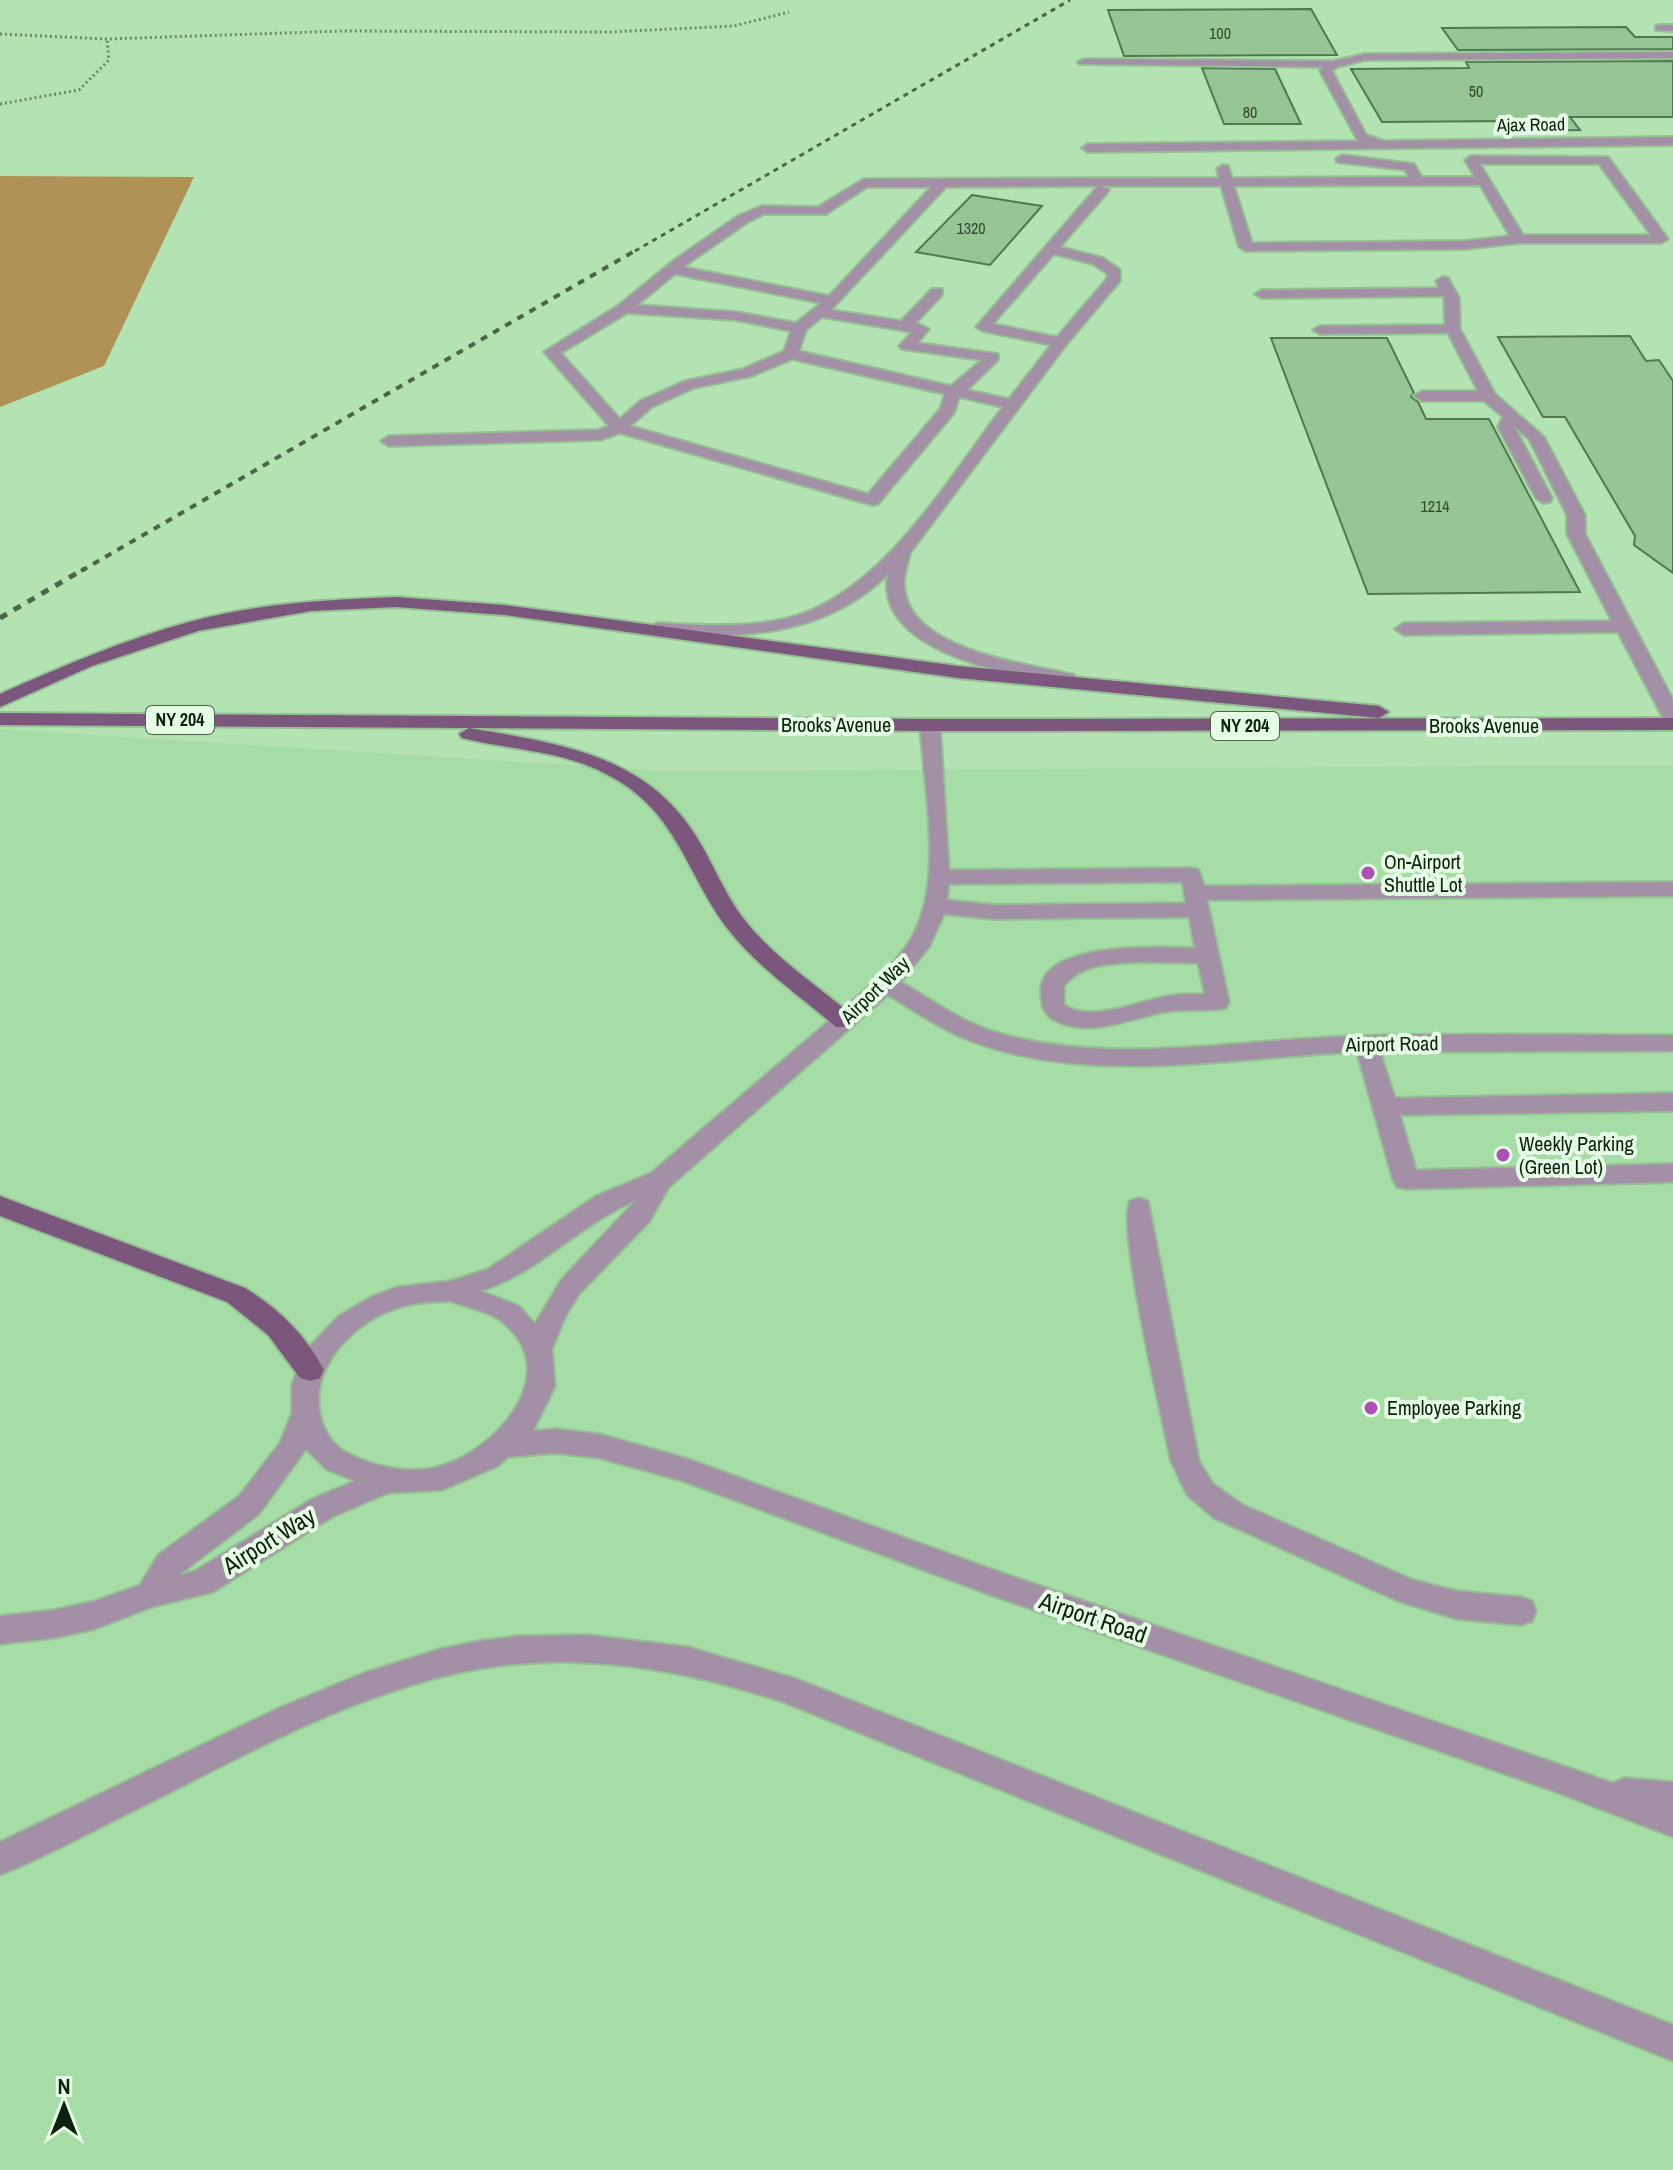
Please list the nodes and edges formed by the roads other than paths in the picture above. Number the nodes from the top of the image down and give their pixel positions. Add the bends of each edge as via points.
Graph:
1 (1660, 28) dead end
2 (1673, 28) edge
3 (1673, 55) edge
4 (1084, 62) dead end
5 (1333, 64) junction
6 (1673, 141) edge
7 (1589, 142) junction
8 (1485, 143) junction
9 (1389, 144) junction
10 (1088, 148) dead end
11 (1495, 160) junction
12 (1603, 160) junction
13 (1418, 181) junction
14 (1484, 181) junction
15 (943, 182) junction
16 (1227, 182) junction
17 (1102, 190) dead end
18 (1519, 239) junction
19 (1667, 240) edge
20 (1051, 249) junction
21 (672, 269) junction
22 (937, 292) dead end
23 (1262, 294) dead end
24 (826, 306) junction
25 (624, 308) junction
26 (905, 326) junction
27 (799, 328) junction
28 (1453, 329) junction
29 (1320, 330) dead end
30 (1061, 342) junction
31 (791, 354) junction
32 (953, 392) junction
33 (1422, 396) dead end
34 (1488, 396) junction
35 (1013, 405) junction
36 (1513, 418) junction
37 (619, 428) junction
38 (389, 441) dead end
39 (1544, 498) dead end
40 (902, 551) junction
41 (1625, 626) junction
42 (623, 628) junction
43 (1404, 629) dead end
44 (1109, 686) junction
45 (0, 701) edge
46 (1673, 718) edge
47 (0, 719) edge
48 (359, 722) junction
49 (1673, 724) edge
50 (930, 725) junction
51 (1516, 726) junction
52 (941, 877) junction
53 (1673, 889) edge
54 (1194, 893) junction
55 (936, 906) junction
56 (1208, 956) junction
57 (886, 984) junction
58 (844, 1021) junction
59 (1673, 1043) edge
60 (1366, 1044) junction
61 (1673, 1102) edge
62 (1386, 1107) junction
63 (1673, 1173) edge
64 (660, 1180) junction
65 (0, 1206) edge
66 (1139, 1208) dead end
67 (451, 1291) junction
68 (539, 1348) junction
69 (310, 1370) junction
70 (305, 1415) junction
71 (507, 1445) junction
72 (385, 1481) junction
73 (151, 1594) junction
74 (1521, 1611) dead end
75 (0, 1630) edge
76 (1548, 1774) junction
77 (1673, 1798) edge
78 (1673, 1821) edge
79 (0, 1859) edge
80 (1673, 2043) edge

1 - 2 street
3 - 5 street via 1365,57
4 - 5 street
5 - 9 street via 1326,71 1361,138
6 - 7 street, Ajax Road
7 - 8 street, Ajax Road
7 - 12 street
8 - 9 street, Ajax Road
8 - 11 street
9 - 10 street, Ajax Road
11 - 12 street
11 - 14 street via 1471,160
12 - 19 street
13 - 14 street
13 - 16 street
13 - 16 street via 1409,167 1359,159 1220,159
14 - 18 street
15 - 16 street
15 - 21 street via 864,183 821,211 762,210
15 - 24 street
16 - 18 street via 1246,247 1465,245
17 - 20 street
18 - 19 street
20 - 30 street via 1098,261 1115,273
20 - 30 street via 983,327
21 - 24 street
21 - 25 street
22 - 26 street
23 - 28 street via 1446,286 1453,304
24 - 26 street
24 - 27 street
25 - 27 street via 736,316
25 - 37 street via 552,352
26 - 32 street via 922,329 907,346 993,357
27 - 31 street
28 - 29 street
28 - 34 street
30 - 35 street
31 - 32 street
31 - 37 street via 747,373 690,384 646,404
32 - 35 street
32 - 37 street via 948,410 872,500
33 - 34 street
34 - 36 street
35 - 40 street
36 - 39 street via 1506,427
36 - 41 street via 1539,443 1576,515 1576,534
37 - 38 street via 600,435
40 - 42 street via 860,592 800,622 730,630
40 - 44 street via 895,577 897,601 925,633 999,664
41 - 43 street
41 - 46 street
42 - 44 main road via 905,666
42 - 45 main road via 451,605 354,603 226,619 133,644
44 - 51 main road
47 - 48 main road, Brooks Avenue / NY 204
48 - 50 main road, Brooks Avenue / NY 204
48 - 58 main road via 499,739 611,768 663,809 684,834 735,923 761,952
49 - 51 main road, Brooks Avenue / NY 204
50 - 51 main road, Brooks Avenue / NY 204
50 - 52 street, Airport Way
52 - 54 street
52 - 55 street, Airport Way
53 - 54 street
54 - 55 street via 993,912
54 - 56 street
55 - 57 street, Airport Way via 910,959
56 - 56 street via 1218,1002 1168,1003 1081,1019 1061,1014 1050,999 1062,971 1085,960
57 - 58 street, Airport Way
57 - 60 street, Airport Road via 986,1038 1051,1052 1190,1057
58 - 64 street, Airport Way
59 - 60 street, Airport Road
60 - 62 street
61 - 62 street
62 - 63 street via 1406,1180
64 - 67 street, Airport Way via 605,1203 497,1276
64 - 68 street, Airport Way via 640,1215 570,1287
65 - 69 main road via 236,1295 265,1312
66 - 74 street via 1185,1461 1204,1496 1233,1514 1409,1592 1457,1605
67 - 68 street via 507,1309
67 - 69 street via 382,1302 351,1319 326,1343
68 - 71 street via 543,1373 538,1398 527,1422
69 - 70 street
70 - 72 street via 314,1438 332,1458 356,1473
70 - 73 street, Airport Way via 292,1449 249,1505 169,1564
71 - 72 street via 450,1476
71 - 76 street, Airport Road via 555,1441 599,1446 685,1470 988,1581
72 - 73 street, Airport Way via 322,1508 202,1583
73 - 75 street, Airport Way via 95,1615
76 - 77 street via 1618,1793
76 - 78 street, Airport Road
79 - 80 street via 318,1705 406,1673 519,1650 631,1651 694,1661 786,1689

